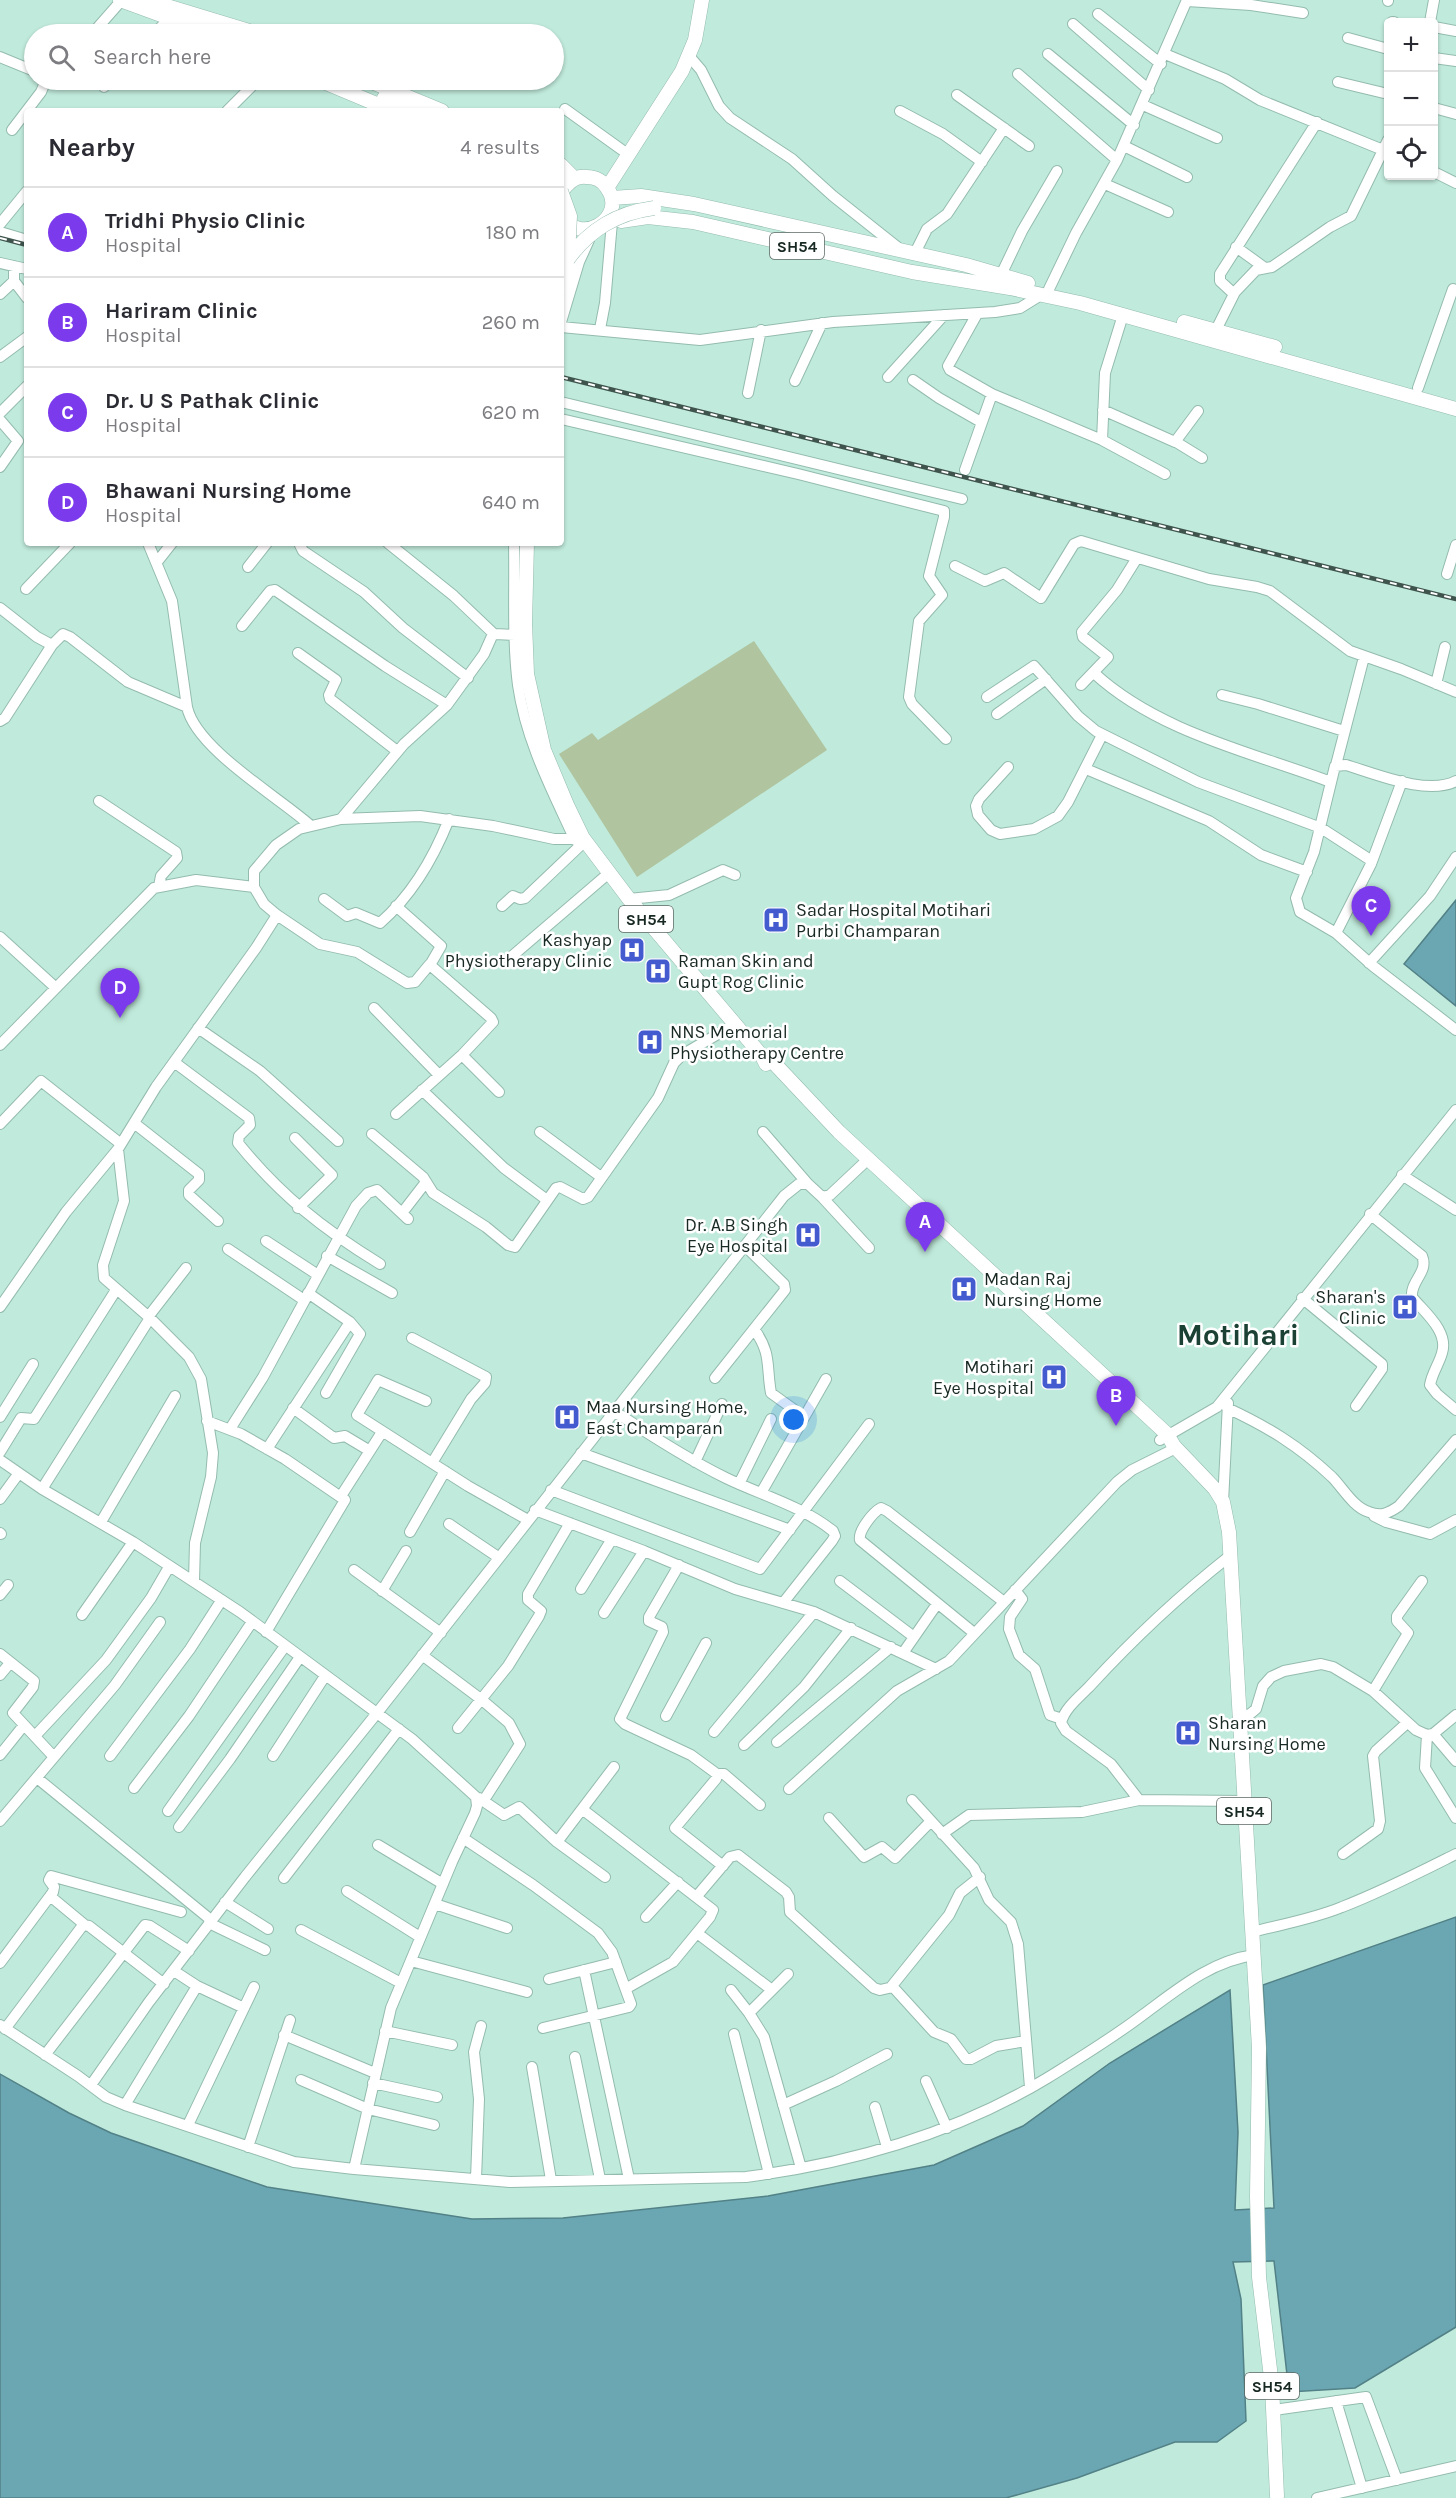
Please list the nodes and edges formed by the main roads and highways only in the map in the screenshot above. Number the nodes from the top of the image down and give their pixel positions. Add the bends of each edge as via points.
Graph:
1 (120, 0) edge
2 (147, 0) edge
3 (702, 0) edge
4 (189, 24) edge
5 (200, 24) edge
6 (343, 90) edge
7 (366, 90) edge
8 (391, 90) edge
9 (386, 108) edge
10 (408, 108) edge
11 (435, 108) edge
12 (564, 168) edge
13 (575, 179) junction
14 (564, 188) edge
15 (609, 193) junction
16 (564, 200) edge
17 (564, 221) edge
18 (603, 224) junction
19 (568, 259) junction
20 (564, 276) edge
21 (991, 278) junction
22 (1045, 292) junction
23 (1456, 399) edge
24 (1456, 409) edge
25 (527, 546) edge
26 (762, 1056) junction
27 (1169, 1442) junction
28 (1279, 2497) edge

1 - 4 main road
2 - 5 main road
3 - 15 main road via 689,57
6 - 9 main road
7 - 10 main road
8 - 11 main road
12 - 13 main road
13 - 14 main road
13 - 15 main road, SH54 via 589,177 602,182
15 - 18 main road via 611,210
15 - 21 main road, SH54 via 694,204 908,252
16 - 19 main road, bridge via 570,216
17 - 18 main road, SH54 via 585,230
18 - 21 main road, SH54 via 648,217 693,222 912,272
19 - 20 main road, SH54
19 - 21 main road, SH54, bridge via 584,238 603,225 654,208
21 - 22 main road
22 - 23 main road via 1216,330
22 - 24 main road
25 - 26 main road, SH54 via 527,674 539,731 581,840
26 - 27 main road, SH54 via 774,1063 839,1132
26 - 27 main road, SH54 via 768,1069 863,1164
27 - 28 main road, SH54 via 1215,1490 1227,1514 1259,2049 1259,2277

